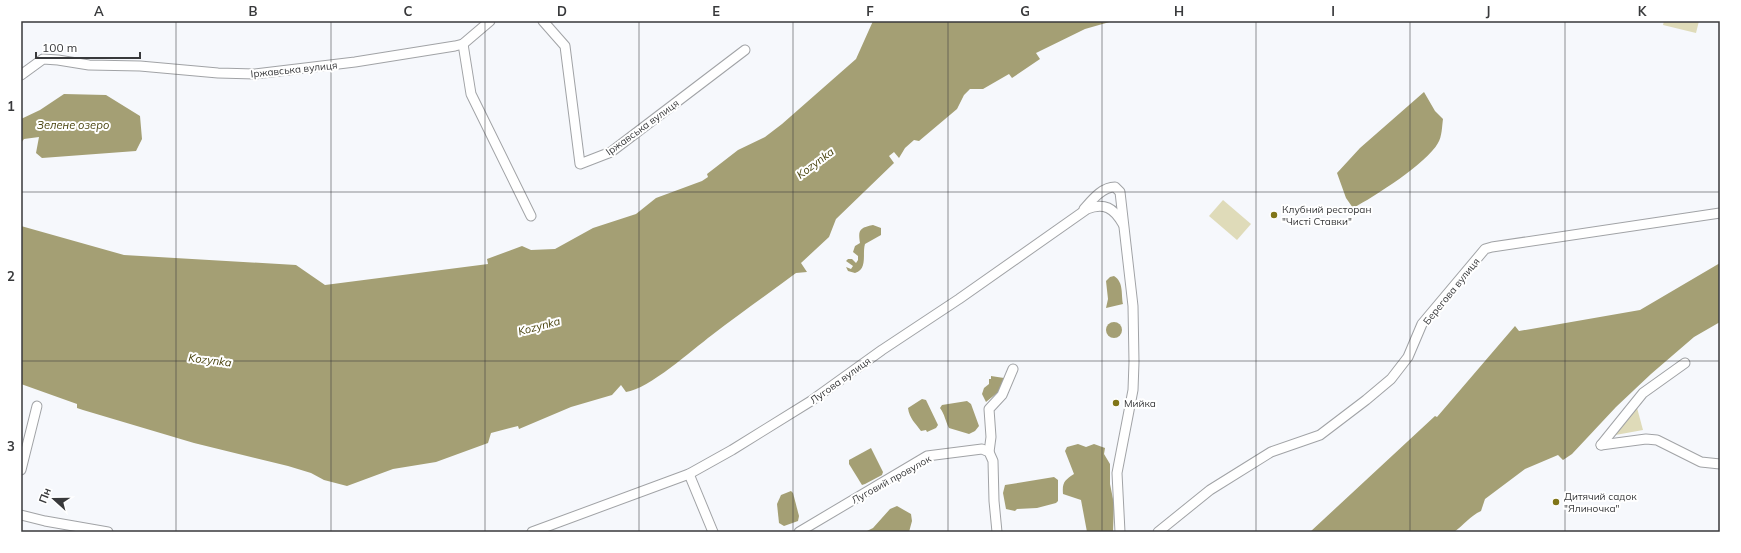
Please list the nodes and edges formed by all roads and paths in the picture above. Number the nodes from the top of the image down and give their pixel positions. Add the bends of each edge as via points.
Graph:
1 (490, 21) edge
2 (543, 21) edge
3 (463, 44) junction
4 (745, 50) dead end
5 (21, 75) edge
6 (1081, 212) junction
7 (1720, 213) edge
8 (531, 216) dead end
9 (1123, 224) junction
10 (1685, 364) dead end
11 (1013, 369) dead end
12 (37, 406) dead end
13 (989, 452) junction
14 (1720, 464) edge
15 (21, 470) edge
16 (689, 474) junction
17 (21, 516) edge
18 (108, 532) edge
19 (532, 532) edge
20 (713, 532) edge
21 (799, 532) edge
22 (997, 532) edge
23 (1120, 532) edge
24 (1158, 532) edge

1 - 3 street
2 - 4 street, Іржавська вулиця via 565,46 580,164 611,152
3 - 5 street, Іржавська вулиця via 355,62 255,74 218,74 146,66 89,65 43,59
3 - 8 street via 471,94
6 - 9 street, Лугова вулиця via 1091,207 1106,206 1116,212
6 - 9 street via 1100,192 1114,187 1121,194
6 - 16 street, Лугова вулиця via 811,401
7 - 24 street, Берегова вулиця via 1485,249 1422,324 1408,357 1381,388 1320,435 1271,452 1210,490
9 - 23 street via 1133,306 1134,362 1133,390 1117,473
10 - 14 street via 1643,392 1601,445 1657,440 1701,462
11 - 13 street via 1002,395 989,409
12 - 15 street
13 - 21 street, Луговий провулок via 982,449 927,456
13 - 22 street via 993,461
16 - 19 street, Лугова вулиця
16 - 20 street
17 - 18 street

